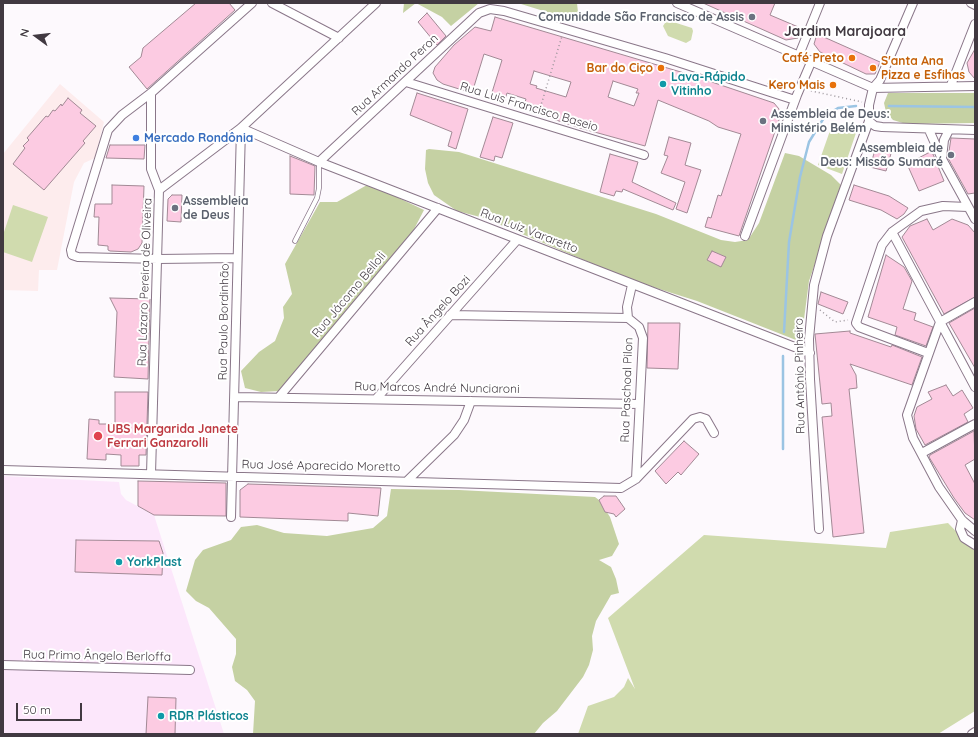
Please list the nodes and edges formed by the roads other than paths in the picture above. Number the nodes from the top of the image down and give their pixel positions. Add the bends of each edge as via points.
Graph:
1 (252, 3) edge
2 (272, 3) edge
3 (376, 3) edge
4 (677, 3) edge
5 (820, 3) edge
6 (913, 3) edge
7 (971, 3) edge
8 (975, 5) edge
9 (975, 24) edge
10 (339, 38) junction
11 (799, 55) junction
12 (812, 60) junction
13 (406, 82) junction
14 (951, 85) junction
15 (975, 86) edge
16 (873, 88) junction
17 (151, 93) junction
18 (795, 100) junction
19 (869, 121) junction
20 (241, 128) junction
21 (929, 130) junction
22 (949, 130) junction
23 (975, 130) edge
24 (644, 155) dead end
25 (942, 159) junction
26 (319, 162) junction
27 (159, 190) junction
28 (968, 207) junction
29 (438, 208) junction
30 (975, 219) edge
31 (892, 232) junction
32 (744, 236) dead end
33 (517, 240) junction
34 (295, 241) dead end
35 (237, 258) junction
36 (158, 259) junction
37 (632, 285) junction
38 (975, 302) edge
39 (450, 315) junction
40 (628, 318) junction
41 (940, 322) junction
42 (810, 354) junction
43 (928, 354) junction
44 (974, 382) edge
45 (235, 397) junction
46 (279, 397) junction
47 (376, 399) junction
48 (471, 401) junction
49 (639, 404) junction
50 (975, 424) edge
51 (714, 433) dead end
52 (922, 453) junction
53 (3, 470) edge
54 (151, 474) junction
55 (233, 476) junction
56 (636, 479) junction
57 (408, 480) junction
58 (231, 516) dead end
59 (962, 520) junction
60 (819, 529) dead end
61 (975, 531) edge
62 (975, 545) edge
63 (3, 665) edge
64 (190, 670) dead end
65 (975, 732) edge
66 (972, 734) edge

1 - 17 street
2 - 10 street
3 - 10 street
4 - 11 street
5 - 11 street
6 - 16 street, Rua Antônio Pinheiro via 880,80
7 - 8 street
9 - 14 street
10 - 20 street
11 - 12 street
12 - 16 street
12 - 18 street
13 - 18 street, Rua Armando Peron via 479,13 490,9 665,58
13 - 24 street, Rua Luis Francisco Baseio
13 - 26 street, Rua Armando Peron
14 - 15 street
14 - 16 street
16 - 19 street, Rua Antônio Pinheiro via 869,104
17 - 27 street, Rua Lázaro Pereira de Oliveira via 151,169
17 - 36 street via 122,115 108,130 71,250 72,255 78,257
18 - 32 street
19 - 21 street via 875,126
19 - 42 street, Rua Antônio Pinheiro via 827,236 814,285
20 - 26 street, Rua Luiz Vararetto
20 - 27 street
20 - 35 street, Rua Paulo Bordinhão
21 - 22 street
21 - 25 street
22 - 23 street
22 - 25 street via 944,140
25 - 28 street
26 - 29 street, Rua Luiz Vararetto
26 - 34 lane via 317,198
27 - 36 street, Rua Lázaro Pereira de Oliveira
28 - 30 street
28 - 31 street via 943,206 921,211
29 - 33 street, Rua Luiz Vararetto
29 - 46 street, Rua Jácomo Belloli
31 - 41 street
31 - 43 street via 882,245 857,321 860,327
33 - 37 street, Rua Luiz Vararetto
33 - 39 street, Rua Ângelo Bozi
35 - 36 street
35 - 45 street, Rua Paulo Bordinhão
36 - 54 street, Rua Lázaro Pereira de Oliveira
37 - 40 street via 627,307
37 - 42 street, Rua Luiz Vararetto
38 - 41 street
39 - 40 street
39 - 47 street, Rua Ângelo Bozi
40 - 49 street, Rua Paschoal Pilon via 639,327 643,338
41 - 43 street
41 - 44 street
42 - 60 street, Rua Antônio Pinheiro
43 - 52 street via 907,415 913,438
45 - 46 street, Rua Marcos André Nunciaroni
45 - 55 street, Rua Paulo Bordinhão
46 - 47 street, Rua Marcos André Nunciaroni
47 - 48 street, Rua Marcos André Nunciaroni
48 - 49 street, Rua Marcos André Nunciaroni
48 - 57 street via 464,420 454,435
49 - 56 street, Rua Paschoal Pilon
50 - 52 street
51 - 56 street, Rua José Aparecido Moretto via 706,419 693,419
52 - 59 street via 939,487
53 - 54 street, Rua José Aparecido Moretto
54 - 55 street, Rua José Aparecido Moretto
55 - 57 street, Rua José Aparecido Moretto
55 - 58 street, Rua Paulo Bordinhão
56 - 57 street, Rua José Aparecido Moretto via 621,488
59 - 61 street
59 - 62 street via 960,529 964,538
63 - 64 street, Rua Primo Ângelo Berloffa
65 - 66 street

